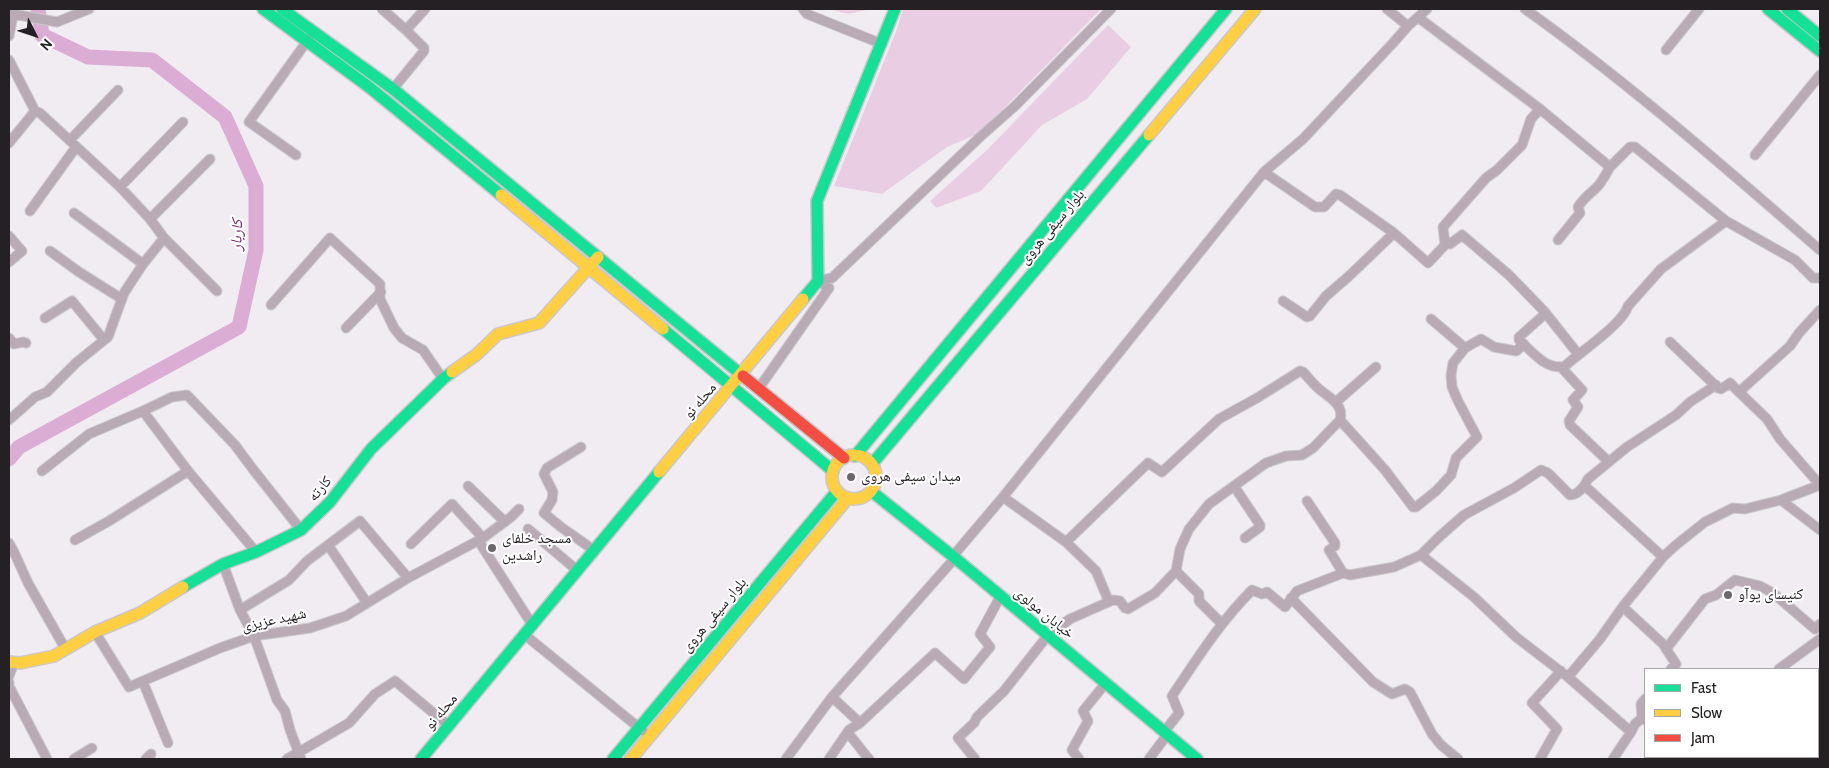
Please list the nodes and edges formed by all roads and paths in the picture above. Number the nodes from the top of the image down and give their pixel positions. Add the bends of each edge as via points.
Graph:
1 (89, 9) edge
2 (264, 9) edge
3 (282, 9) edge
4 (382, 9) edge
5 (425, 9) edge
6 (803, 9) edge
7 (895, 9) edge
8 (1111, 9) edge
9 (1226, 9) edge
10 (1255, 9) edge
11 (1387, 9) edge
12 (1427, 9) edge
13 (1525, 9) edge
14 (1699, 9) edge
15 (1768, 9) edge
16 (1787, 9) edge
17 (16, 13) edge
18 (1419, 18) junction
19 (1408, 26) junction
20 (406, 30) junction
21 (9, 36) edge
22 (1820, 36) edge
23 (311, 37) junction
24 (882, 44) junction
25 (1666, 50) dead end
26 (1820, 51) edge
27 (9, 60) edge
28 (1820, 75) edge
29 (393, 88) junction
30 (118, 90) dead end
31 (1540, 109) junction
32 (35, 111) junction
33 (183, 122) dead end
34 (9, 143) edge
35 (73, 144) junction
36 (296, 155) dead end
37 (1755, 155) dead end
38 (210, 159) dead end
39 (1610, 167) junction
40 (1264, 172) junction
41 (120, 188) junction
42 (30, 211) dead end
43 (74, 213) dead end
44 (150, 220) junction
45 (1726, 221) junction
46 (1040, 233) junction
47 (1394, 233) junction
48 (9, 236) edge
49 (164, 238) junction
50 (1446, 240) junction
51 (1558, 240) dead end
52 (1056, 246) junction
53 (50, 250) dead end
54 (1820, 250) edge
55 (598, 257) junction
56 (9, 262) edge
57 (143, 264) junction
58 (589, 267) junction
59 (1820, 278) edge
60 (818, 281) junction
61 (217, 291) dead end
62 (381, 292) junction
63 (122, 299) junction
64 (1283, 301) dead end
65 (271, 305) dead end
66 (1820, 310) edge
67 (1545, 314) junction
68 (45, 318) dead end
69 (1431, 319) dead end
70 (346, 328) dead end
71 (9, 338) edge
72 (104, 340) junction
73 (1670, 342) dead end
74 (26, 343) dead end
75 (1524, 344) junction
76 (1465, 348) junction
77 (1578, 354) junction
78 (1376, 367) dead end
79 (1561, 367) junction
80 (742, 374) junction
81 (443, 378) junction
82 (732, 385) junction
83 (1716, 386) junction
84 (759, 388) junction
85 (1739, 392) junction
86 (1336, 402) junction
87 (143, 411) junction
88 (9, 420) edge
89 (1340, 420) junction
90 (581, 447) dead end
91 (856, 456) junction
92 (844, 458) junction
93 (1609, 462) junction
94 (872, 464) junction
95 (42, 470) dead end
96 (188, 471) junction
97 (833, 471) junction
98 (1820, 485) edge
99 (468, 486) dead end
100 (1234, 486) junction
101 (1585, 486) junction
102 (837, 491) junction
103 (871, 491) junction
104 (1003, 497) junction
105 (848, 498) junction
106 (1781, 500) junction
107 (1307, 501) dead end
108 (519, 509) dead end
109 (505, 522) junction
110 (528, 529) dead end
111 (301, 530) junction
112 (1820, 530) edge
113 (1245, 538) dead end
114 (481, 539) junction
115 (75, 540) dead end
116 (1066, 542) junction
117 (9, 543) edge
118 (411, 544) dead end
119 (328, 545) junction
120 (595, 551) junction
121 (256, 552) junction
122 (1421, 556) junction
123 (954, 557) junction
124 (1663, 557) junction
125 (223, 564) junction
126 (578, 571) junction
127 (1176, 571) junction
128 (1343, 573) junction
129 (408, 578) junction
130 (1000, 597) junction
131 (1291, 598) junction
132 (1109, 602) junction
133 (367, 603) junction
134 (1623, 607) junction
135 (240, 610) junction
136 (1222, 623) junction
137 (1820, 624) edge
138 (529, 630) junction
139 (95, 632) junction
140 (1048, 635) junction
141 (254, 636) junction
142 (1820, 639) edge
143 (1666, 649) junction
144 (66, 650) junction
145 (12, 663) edge
146 (1672, 668) edge
147 (1780, 668) edge
148 (1565, 674) junction
149 (9, 676) edge
150 (9, 682) edge
151 (143, 682) junction
152 (1105, 684) junction
153 (832, 697) junction
154 (1644, 700) edge
155 (1644, 719) edge
156 (860, 724) junction
157 (449, 726) junction
158 (639, 728) junction
159 (1631, 732) junction
160 (847, 733) junction
161 (1166, 733) junction
162 (650, 736) junction
163 (168, 743) dead end
164 (92, 748) dead end
165 (300, 756) edge
166 (47, 759) edge
167 (74, 759) edge
168 (286, 759) edge
169 (421, 759) edge
170 (613, 759) edge
171 (631, 759) edge
172 (786, 759) edge
173 (829, 759) edge
174 (869, 759) edge
175 (975, 759) edge
176 (1079, 759) edge
177 (1149, 759) edge
178 (1197, 759) edge
179 (1458, 759) edge
180 (1540, 759) edge
181 (1613, 759) edge

1 - 17 street via 57,22
2 - 23 main road
3 - 23 main road
4 - 20 street
5 - 20 street
6 - 24 street via 807,14
7 - 24 main road
8 - 60 street via 1015,106 832,278
9 - 46 main road, بلوار سیفی هروی
10 - 52 main road, بلوار سیفی هروی
11 - 19 street
12 - 18 street
13 - 54 street via 1690,138
14 - 25 street
15 - 26 main road
16 - 22 main road
17 - 21 street
18 - 19 street
18 - 31 street
19 - 40 street via 1309,133
20 - 29 street via 424,51
23 - 29 main road
23 - 36 street via 249,122
23 - 58 main road
24 - 60 main road via 817,202
27 - 32 street
28 - 37 street
29 - 55 main road
30 - 35 street
31 - 39 street
31 - 50 street via 1531,120 1522,145 1486,178 1443,227
32 - 34 street
32 - 35 street
33 - 41 street
35 - 41 street
35 - 42 street
38 - 44 street
39 - 45 street via 1630,147 1635,147
39 - 51 street via 1583,200 1578,208 1580,214
40 - 47 street via 1315,207 1324,206 1336,194 1340,195
40 - 104 street
41 - 44 street
43 - 57 street
44 - 49 street
45 - 59 street via 1794,260 1813,278
45 - 77 street via 1661,270 1628,306 1626,313
46 - 52 main road
46 - 91 main road, بلوار سیفی هروی
47 - 50 street via 1428,262
47 - 64 street via 1326,296 1310,316
48 - 56 street via 22,251
49 - 57 street
49 - 61 street
50 - 67 street via 1450,244 1462,235 1509,275
52 - 94 main road, بلوار سیفی هروی
53 - 63 street
55 - 58 main road, کارته
55 - 80 main road
57 - 63 street
58 - 81 main road, کارته via 539,324 498,334 476,355
58 - 82 main road
60 - 80 main road, محله نو
60 - 84 street via 828,288
62 - 65 street via 380,284 330,238
62 - 70 street
62 - 81 street via 380,299 394,328 402,338 423,350
63 - 72 street
66 - 85 street via 1790,346
67 - 75 street via 1520,337
67 - 77 street
68 - 72 street via 72,300
69 - 76 street
71 - 74 street via 14,344
72 - 88 street via 47,392 35,397
73 - 83 street
75 - 76 street via 1516,351 1494,347 1481,339
75 - 79 street via 1551,366
76 - 89 street via 1453,363 1450,375 1452,387 1477,437 1456,458 1450,475 1441,486 1416,508
77 - 79 street
78 - 86 street
79 - 93 street via 1582,390 1574,400 1578,407 1569,421 1570,425
80 - 82 main road, محله نو
80 - 84 main road
81 - 111 main road, کارته via 371,449 330,502
82 - 97 main road
82 - 120 main road, محله نو
83 - 85 street via 1721,389 1730,382
83 - 93 street
84 - 92 main road
85 - 98 street via 1767,419
86 - 89 street via 1342,414
86 - 116 street via 1300,371 1219,418 1162,472 1148,463
87 - 95 street via 89,434
87 - 96 street
87 - 111 street via 172,397 187,395 235,445
89 - 100 street via 1302,455 1286,456 1266,464
90 - 120 street via 547,468 544,474 553,492 544,513
91 - 92 main road
91 - 94 main road
92 - 97 main road
93 - 101 street via 1588,479
94 - 103 main road via 876,481
96 - 115 street
96 - 121 street
97 - 102 main road
98 - 106 street
99 - 109 street
100 - 113 street via 1261,526
100 - 127 street via 1209,504 1189,529 1180,549
101 - 122 street via 1570,495 1541,470 1464,515
101 - 124 street
102 - 105 main road
102 - 158 main road, بلوار سیفی هروی
103 - 105 main road via 863,498
103 - 123 main road, خیابان مولوی
104 - 116 street
104 - 123 street
105 - 162 main road, بلوار سیفی هروی
106 - 112 street
106 - 124 street via 1745,509 1733,508 1710,519
107 - 128 street via 1335,543 1329,550
108 - 109 street, شهید عزیزی
109 - 114 street, شهید عزیزی
110 - 126 street
111 - 121 main road, کارته
114 - 118 street via 452,504
114 - 129 street, شهید عزیزی
114 - 138 street
116 - 132 street via 1096,571
117 - 144 street
119 - 129 street via 360,521
119 - 133 street
119 - 135 street via 289,580
120 - 126 main road, محله نو
121 - 125 main road, کارته
122 - 128 street via 1394,567 1350,576
122 - 148 street
123 - 130 main road, خیابان مولوی
123 - 153 street
124 - 134 street
125 - 135 street
125 - 139 main road, کارته via 140,613
126 - 138 main road, محله نو
127 - 132 street via 1155,593 1130,608 1125,608 1120,601
127 - 136 street via 1198,592 1199,601
128 - 131 street via 1297,591
129 - 133 street, شهید عزیزی
130 - 140 main road, خیابان مولوی
130 - 156 street via 980,634 990,646 964,679 935,653
131 - 136 street via 1285,607 1268,592 1262,594 1252,590
131 - 179 street via 1373,682 1392,694 1404,689 1410,692 1432,734
132 - 140 street via 1070,619
133 - 141 street, شهید عزیزی via 346,616 310,628
134 - 143 street
134 - 148 street via 1600,639
135 - 141 street
136 - 161 street via 1172,696 1179,712
137 - 143 street via 1815,629 1773,594 1754,584 1735,580 1716,595 1705,599
138 - 157 main road, محله نو
138 - 158 street
139 - 144 main road, کارته
139 - 151 street via 130,688
140 - 152 main road, خیابان مولوی
140 - 175 street via 1004,691 958,738
141 - 151 street, شهید عزیزی
141 - 165 street
142 - 147 street
143 - 146 street via 1676,664
144 - 145 main road, کارته via 54,656
145 - 149 street
148 - 159 street
148 - 180 street via 1532,703 1557,728
150 - 166 street
151 - 163 street
152 - 161 main road, خیابان مولوی
152 - 176 street via 1083,711 1088,721 1072,750
153 - 156 street
153 - 172 street
154 - 155 street via 1641,704
155 - 159 street via 1635,724
156 - 160 street
157 - 165 street via 395,681 375,694 349,723
157 - 169 main road, محله نو
158 - 162 street
158 - 170 main road, بلوار سیفی هروی
159 - 181 street
160 - 173 street
160 - 174 street
161 - 177 street
161 - 178 main road, خیابان مولوی
162 - 171 main road, بلوار سیفی هروی
164 - 167 street
165 - 168 street

